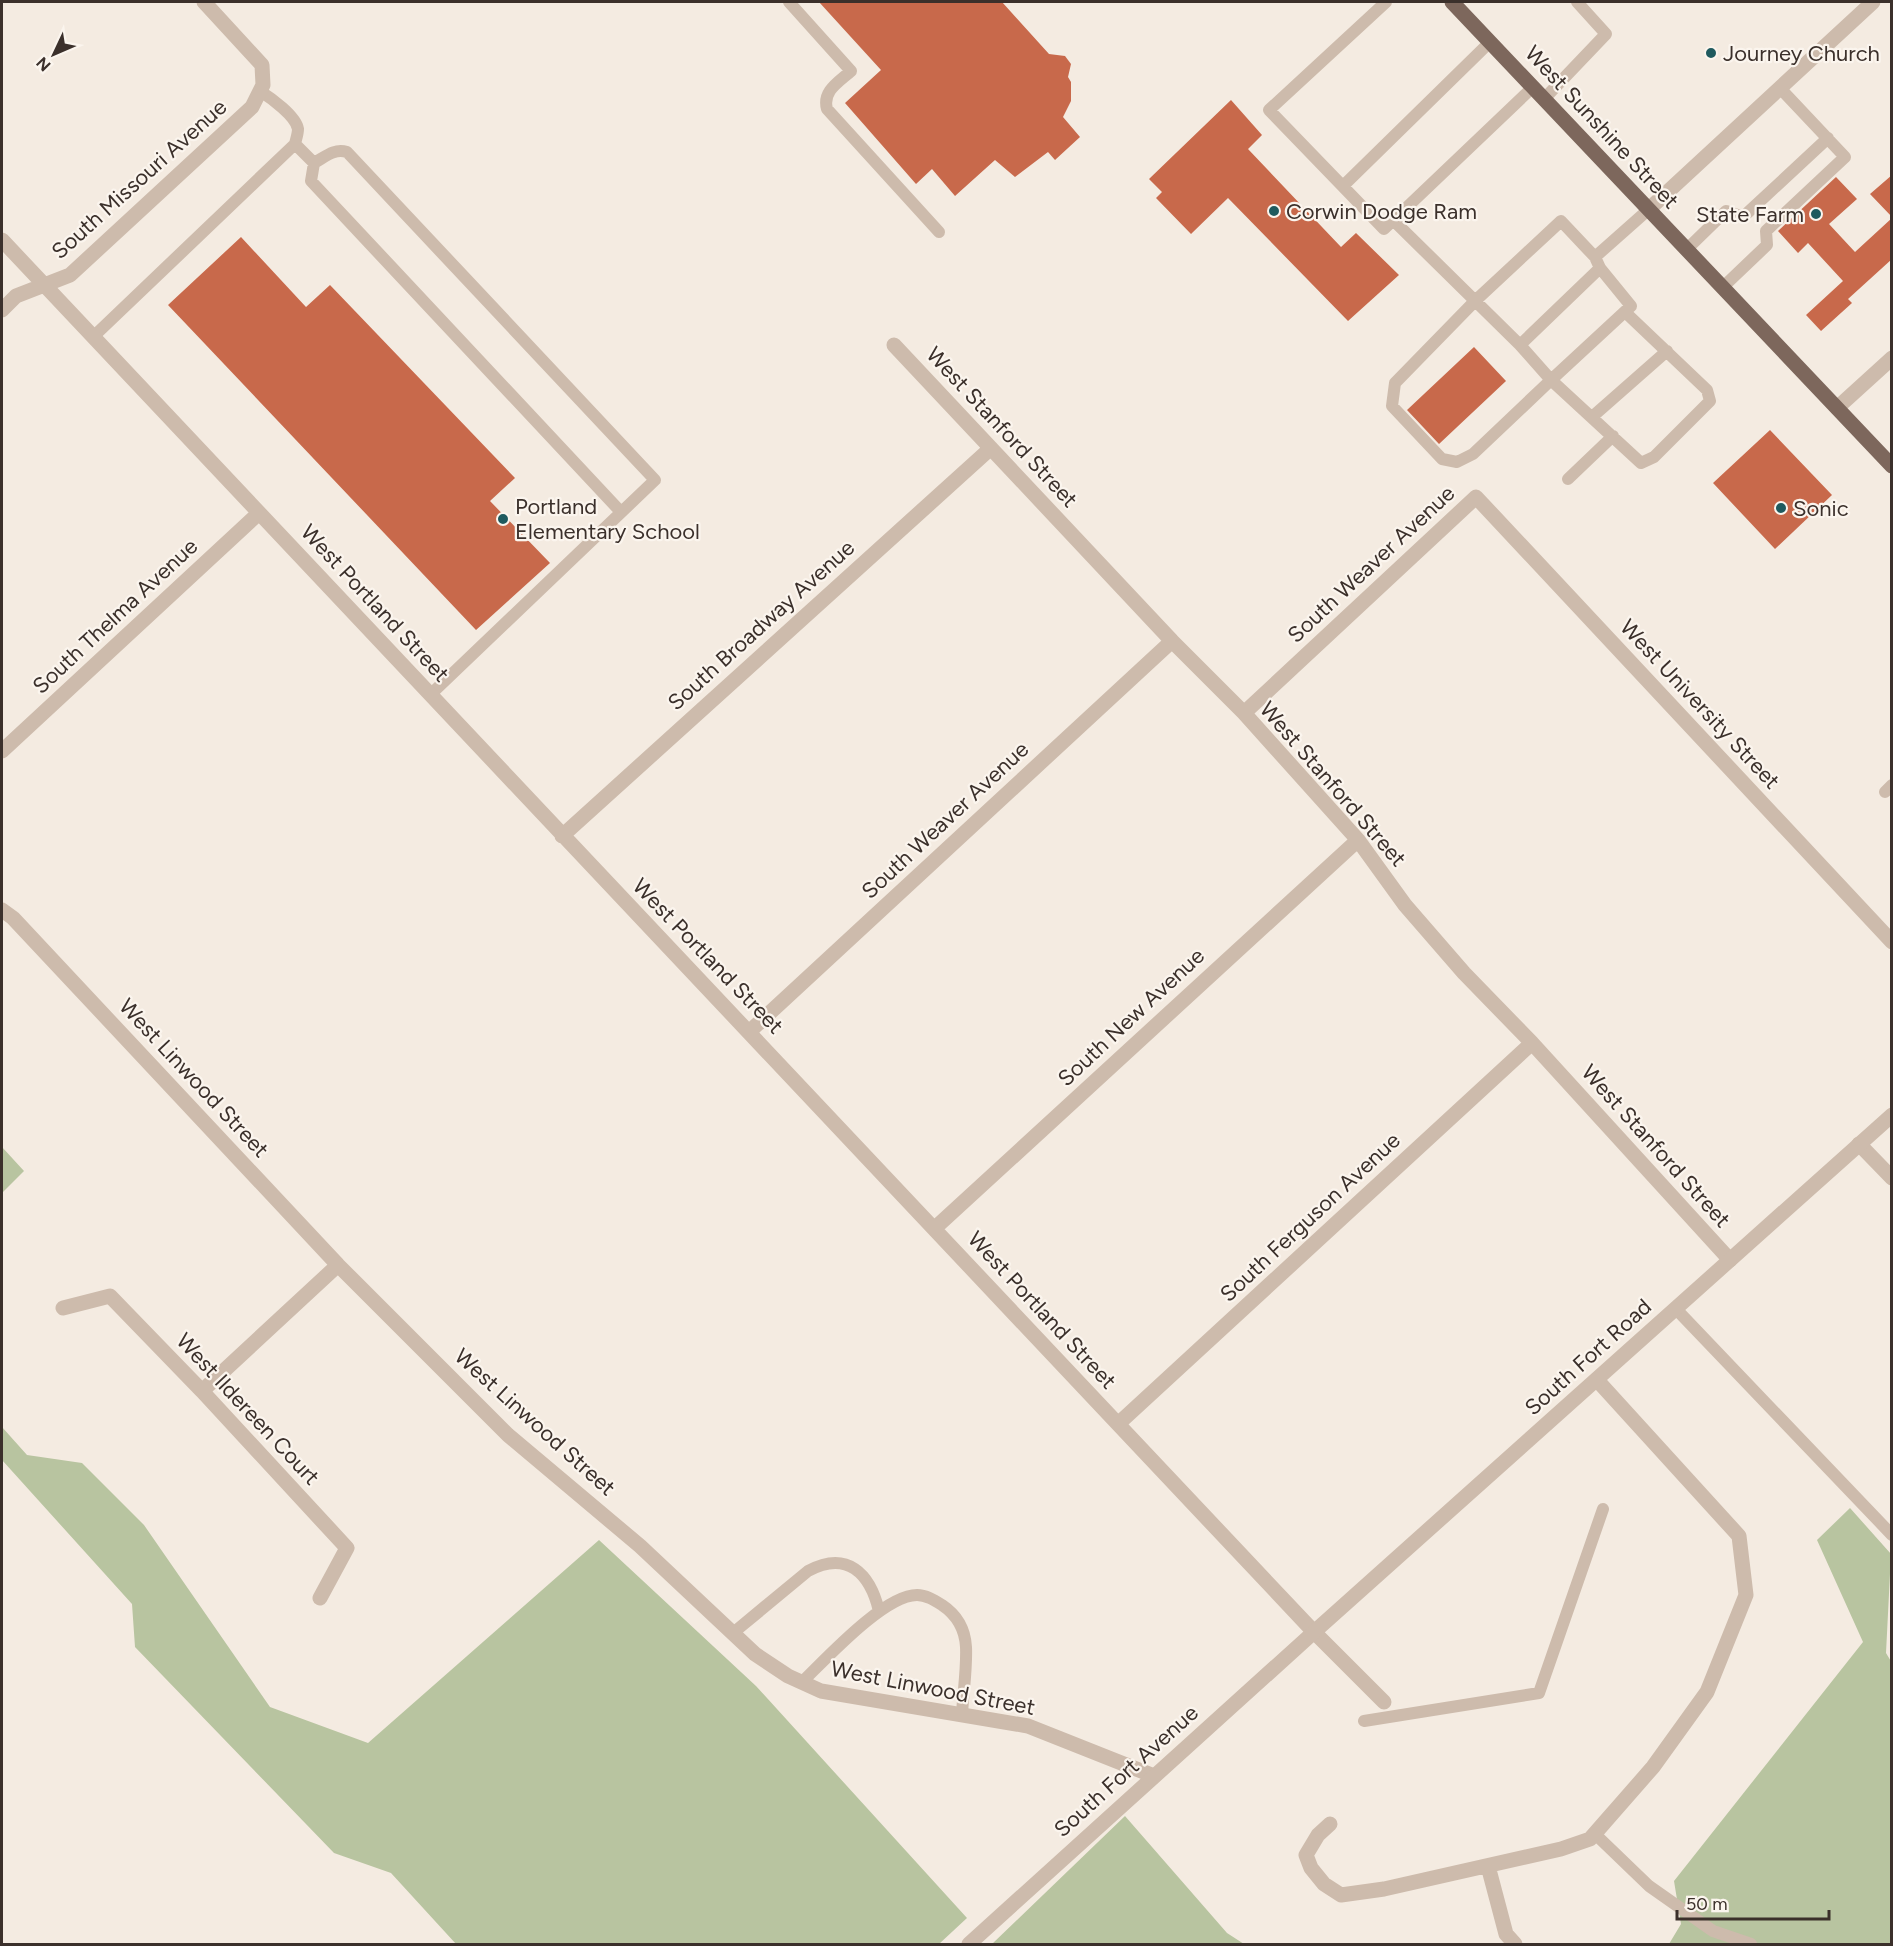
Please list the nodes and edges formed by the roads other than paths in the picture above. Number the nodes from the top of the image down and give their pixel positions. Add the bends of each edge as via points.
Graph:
1 (204, 2) edge
2 (789, 2) edge
3 (1386, 2) edge
4 (1452, 2) edge
5 (1577, 2) edge
6 (1873, 2) edge
7 (1490, 42) junction
8 (1533, 87) junction
9 (261, 88) junction
10 (1780, 88) junction
11 (1544, 99) junction
12 (1828, 138) junction
13 (295, 144) junction
14 (314, 163) junction
15 (1343, 186) junction
16 (1648, 210) junction
17 (1393, 220) junction
18 (939, 232) dead end
19 (2, 240) edge
20 (1687, 249) junction
21 (1598, 263) junction
22 (44, 285) junction
23 (1723, 287) junction
24 (1475, 301) junction
25 (2, 310) edge
26 (1625, 312) junction
27 (93, 337) junction
28 (894, 345) dead end
29 (1520, 345) junction
30 (1666, 351) junction
31 (1892, 358) edge
32 (1551, 380) junction
33 (1837, 408) junction
34 (1592, 417) junction
35 (1613, 436) junction
36 (991, 448) junction
37 (1892, 466) edge
38 (1568, 479) dead end
39 (1476, 497) joint
40 (621, 512) junction
41 (259, 513) junction
42 (1172, 641) junction
43 (430, 695) junction
44 (1244, 713) junction
45 (2, 751) edge
46 (562, 836) junction
47 (1358, 840) junction
48 (2, 910) edge
49 (1892, 942) edge
50 (749, 1032) junction
51 (1532, 1043) junction
52 (1892, 1115) edge
53 (1859, 1144) junction
54 (1892, 1178) edge
55 (935, 1228) junction
56 (1730, 1260) junction
57 (338, 1265) junction
58 (63, 1308) dead end
59 (1676, 1309) junction
60 (1597, 1380) junction
61 (202, 1391) junction
62 (1118, 1424) junction
63 (1603, 1509) dead end
64 (1892, 1535) edge
65 (320, 1598) dead end
66 (879, 1611) junction
67 (1314, 1632) junction
68 (733, 1634) junction
69 (802, 1682) junction
70 (1384, 1702) dead end
71 (962, 1715) junction
72 (1364, 1721) dead end
73 (1154, 1776) junction
74 (1330, 1824) dead end
75 (1595, 1834) junction
76 (1488, 1866) junction
77 (969, 1944) edge
78 (1515, 1944) edge
79 (1751, 1944) edge

1 - 9 street via 262,65
2 - 18 lane via 851,71 826,93 827,109
3 - 15 lane via 1269,110
4 - 7 main road, West Sunshine Street
5 - 11 lane via 1606,34
6 - 10 street
7 - 8 main road, West Sunshine Street
7 - 15 lane
8 - 11 main road, West Sunshine Street
8 - 17 lane
9 - 13 lane via 294,121 298,132
9 - 22 street, South Missouri Avenue via 252,107 70,274
10 - 12 lane
10 - 16 street
11 - 16 main road, West Sunshine Street
12 - 20 lane via 1743,217 1726,211
12 - 23 lane via 1845,157 1766,231 1767,245
13 - 14 lane
13 - 27 lane
14 - 40 lane via 311,181
14 - 40 lane via 332,152 347,152 655,480
15 - 17 lane via 1384,229
16 - 20 main road, West Sunshine Street
16 - 21 lane
17 - 24 lane
19 - 22 street, West Portland Street
20 - 23 main road, West Sunshine Street
21 - 24 lane via 1561,221
21 - 26 lane via 1631,306
21 - 29 lane
22 - 25 street, South Missouri Avenue via 16,296
22 - 27 street, West Portland Street
23 - 33 main road, West Sunshine Street
24 - 29 lane
24 - 32 lane via 1395,383 1392,406 1442,459 1457,462 1473,454
26 - 30 lane
26 - 32 lane
27 - 41 street, West Portland Street
28 - 36 street, West Stanford Street
29 - 32 lane
30 - 34 lane
30 - 35 lane via 1707,390 1710,401 1654,457 1641,463
31 - 33 street
32 - 34 lane
33 - 37 main road, West Sunshine Street
34 - 35 lane
35 - 38 lane
36 - 42 street, West Stanford Street
36 - 46 street, South Broadway Avenue
39 - 44 street, South Weaver Avenue
39 - 49 street, West University Street
40 - 43 lane
41 - 43 street, West Portland Street
41 - 45 street, South Thelma Avenue
42 - 44 street, West Stanford Street
42 - 50 street, South Weaver Avenue
43 - 46 street, West Portland Street
44 - 47 street, West Stanford Street
46 - 50 street, West Portland Street
47 - 51 street, West Stanford Street via 1464,973
47 - 55 street, South New Avenue
48 - 57 street, West Linwood Street
50 - 55 street, West Portland Street
51 - 56 street, West Stanford Street
51 - 62 street, South Ferguson Avenue
52 - 53 street, South Fort Road
53 - 54 street
53 - 56 street, South Fort Road
55 - 62 street, West Portland Street
56 - 59 street, South Fort Road
57 - 61 street
57 - 68 street, West Linwood Street via 508,1435 640,1546
58 - 61 street, West Ildereen Court via 110,1296
59 - 60 street, South Fort Road
59 - 64 lane
60 - 67 street, South Fort Road
60 - 75 street via 1739,1536 1746,1595 1707,1692 1653,1767
61 - 65 street, West Ildereen Court via 347,1548
62 - 67 street, West Portland Street
63 - 72 lane via 1539,1693
66 - 68 lane via 871,1585 859,1571 838,1564 819,1565
66 - 69 lane
66 - 71 lane via 916,1595 938,1602 960,1623 966,1647
67 - 70 street, West Portland Street
67 - 73 street, South Fort Avenue
68 - 69 street, West Linwood Street via 755,1654
69 - 71 street, West Linwood Street via 821,1691
71 - 73 street, West Linwood Street via 1028,1726
73 - 77 street, South Fort Avenue
74 - 76 street via 1306,1855 1324,1884 1341,1895
75 - 76 street via 1561,1849
75 - 79 lane via 1649,1886 1713,1931
76 - 78 street via 1506,1934

